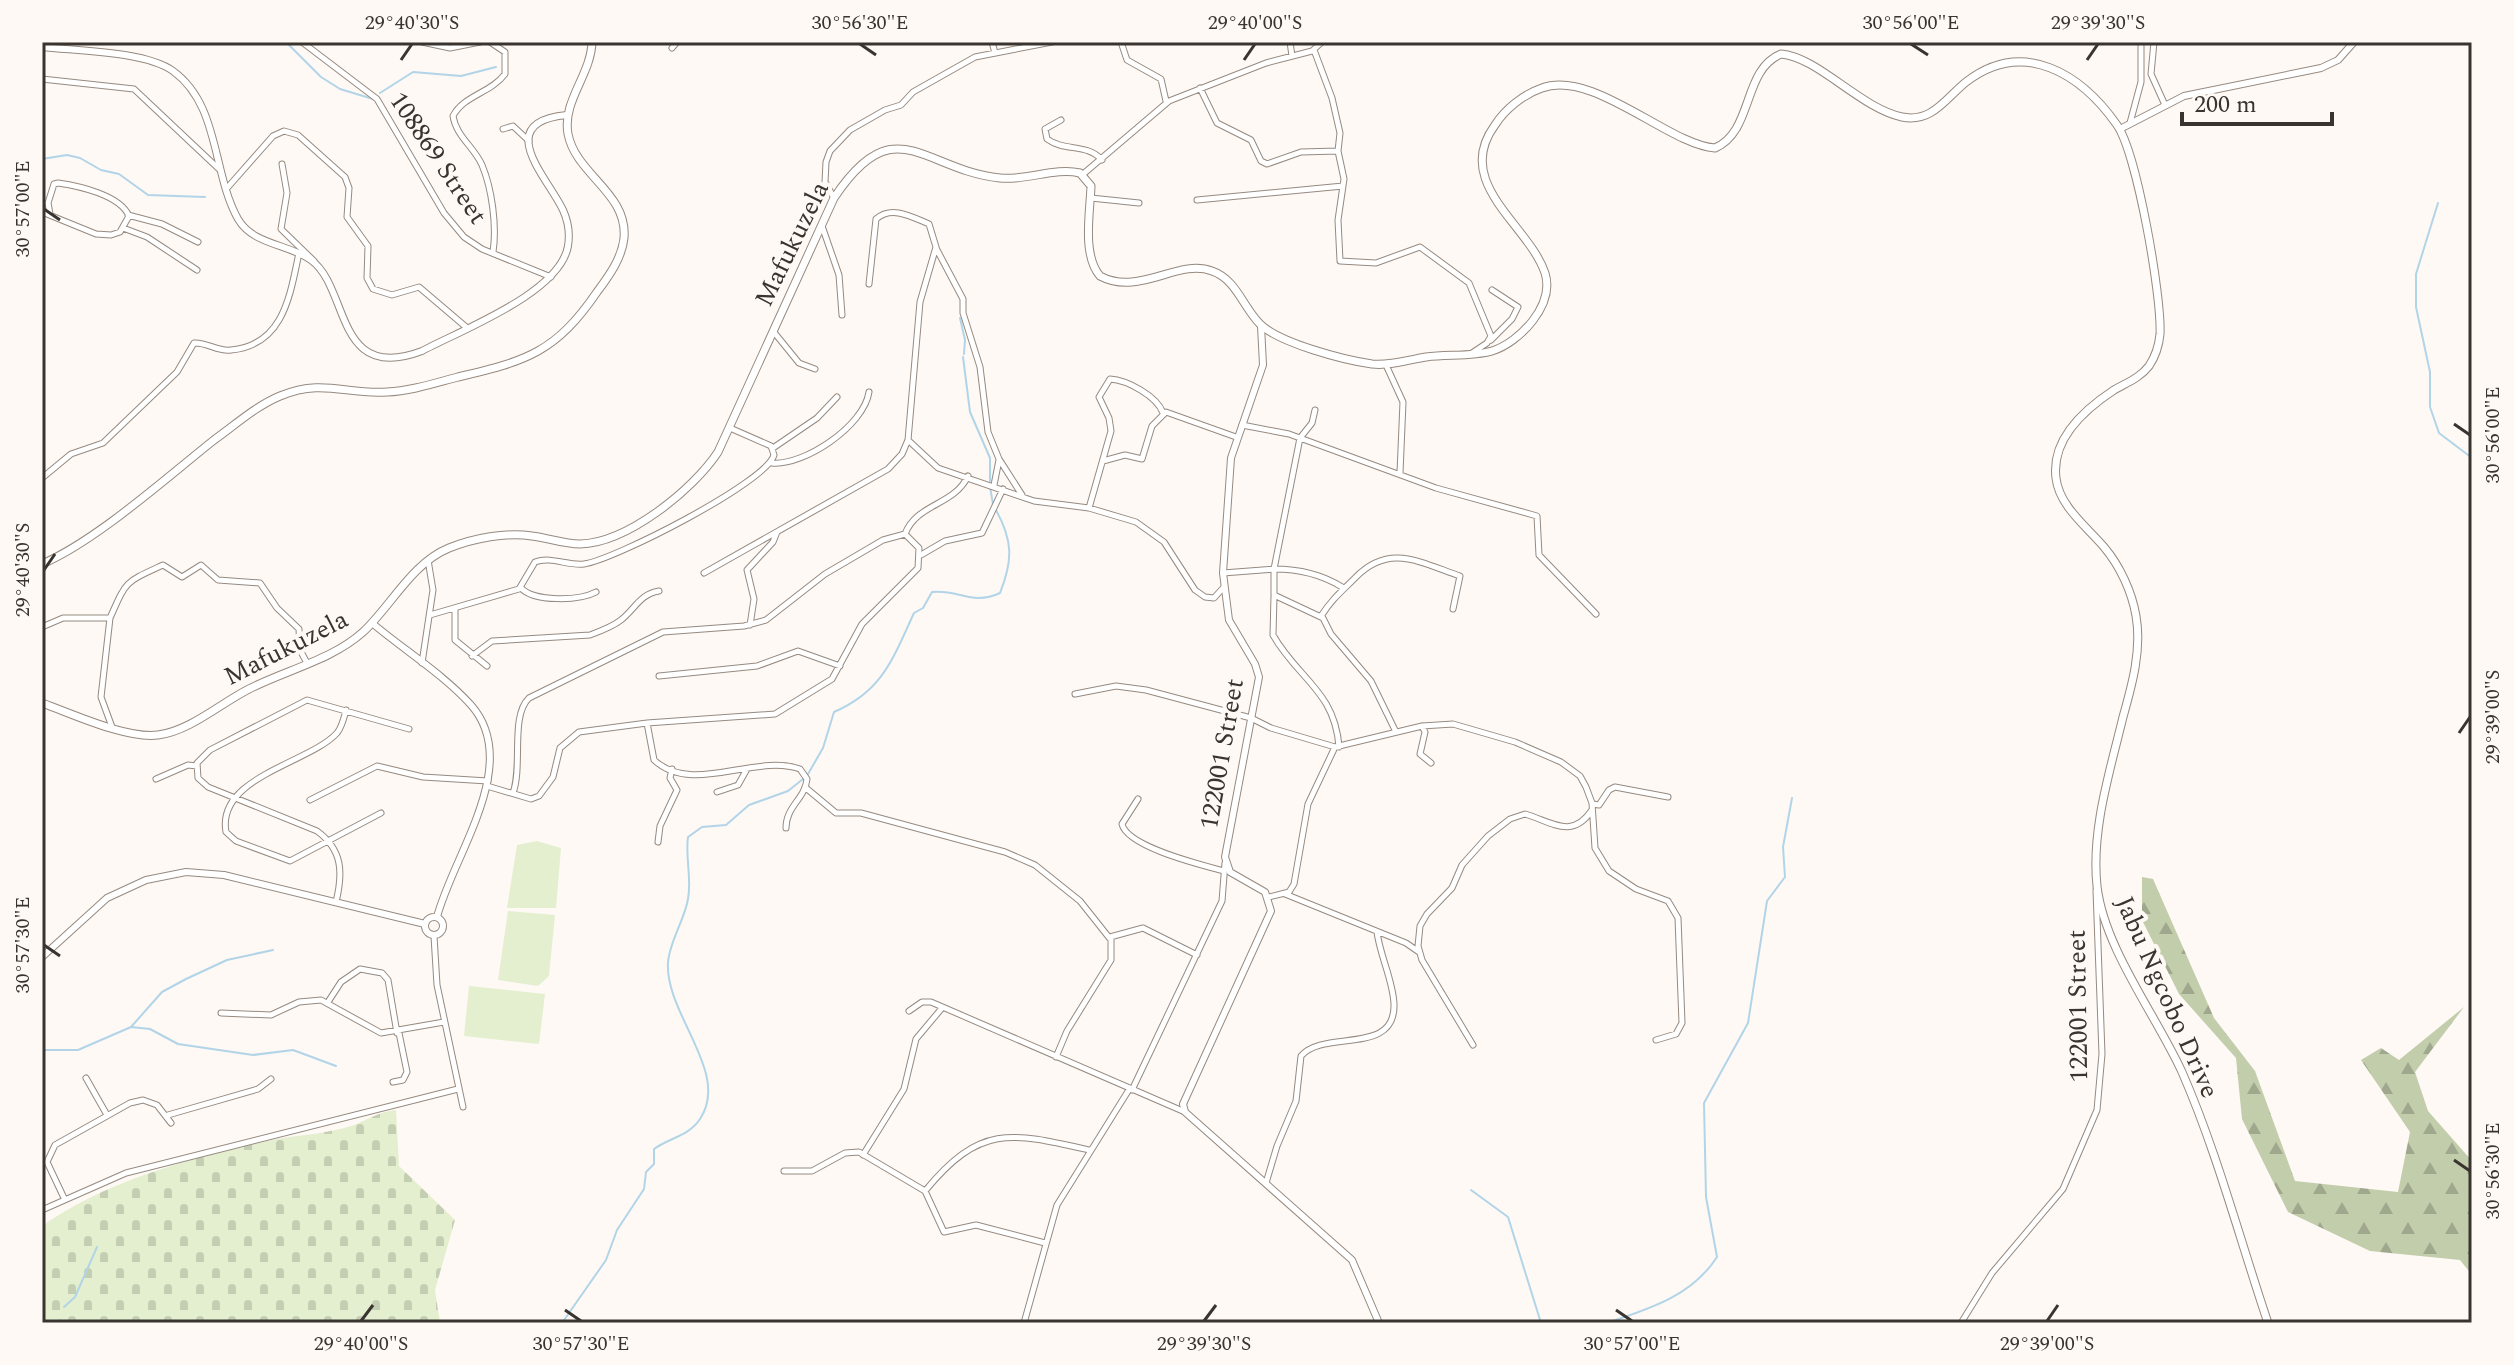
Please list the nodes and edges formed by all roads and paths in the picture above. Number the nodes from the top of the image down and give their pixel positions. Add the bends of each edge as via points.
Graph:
1 (302, 42) edge
2 (422, 42) edge
3 (480, 42) edge
4 (490, 42) edge
5 (592, 42) edge
6 (992, 42) edge
7 (1052, 42) edge
8 (1121, 42) edge
9 (1290, 42) edge
10 (1322, 42) edge
11 (2141, 42) edge
12 (2154, 42) edge
13 (2354, 42) edge
14 (42, 47) edge
15 (1314, 50) junction
16 (995, 53) junction
17 (1292, 56) junction
18 (42, 79) edge
19 (1200, 88) junction
20 (1166, 103) junction
21 (2165, 105) junction
22 (567, 115) junction
23 (1061, 120) dead end
24 (2130, 123) junction
25 (503, 129) dead end
26 (2120, 129) junction
27 (529, 141) junction
28 (1338, 151) junction
29 (1102, 160) junction
30 (282, 164) dead end
31 (224, 173) junction
32 (1082, 175) junction
33 (1343, 186) junction
34 (228, 187) junction
35 (834, 198) junction
36 (1091, 198) junction
37 (1197, 200) dead end
38 (1139, 203) dead end
39 (42, 212) edge
40 (50, 214) junction
41 (128, 215) junction
42 (822, 225) junction
43 (123, 228) junction
44 (198, 242) dead end
45 (936, 247) junction
46 (493, 252) junction
47 (299, 253) junction
48 (315, 262) junction
49 (197, 270) dead end
50 (552, 277) junction
51 (869, 284) dead end
52 (1492, 290) dead end
53 (842, 315) dead end
54 (1261, 326) junction
55 (466, 327) junction
56 (773, 331) junction
57 (1490, 340) junction
58 (1471, 354) junction
59 (1386, 365) junction
60 (815, 369) dead end
61 (869, 392) dead end
62 (837, 397) dead end
63 (1315, 410) dead end
64 (1163, 413) junction
65 (1241, 424) junction
66 (730, 428) junction
67 (1236, 437) junction
68 (1300, 438) junction
69 (908, 440) junction
70 (773, 448) junction
71 (999, 459) junction
72 (1103, 461) junction
73 (772, 463) junction
74 (1400, 473) junction
75 (968, 476) junction
76 (42, 478) edge
77 (994, 485) junction
78 (1003, 489) junction
79 (1024, 497) junction
80 (1089, 508) junction
81 (777, 531) junction
82 (905, 534) junction
83 (921, 555) junction
84 (428, 560) junction
85 (42, 564) edge
86 (1274, 569) junction
87 (704, 573) dead end
88 (1223, 573) junction
89 (1225, 587) junction
90 (1342, 587) junction
91 (521, 588) junction
92 (659, 591) dead end
93 (596, 592) dead end
94 (1274, 595) junction
95 (455, 609) junction
96 (1453, 609) dead end
97 (1596, 614) dead end
98 (430, 615) junction
99 (1321, 616) junction
100 (110, 618) junction
101 (372, 623) junction
102 (750, 625) junction
103 (42, 627) edge
104 (472, 656) junction
105 (307, 663) junction
106 (421, 664) junction
107 (487, 666) dead end
108 (840, 666) junction
109 (659, 676) dead end
110 (1075, 694) dead end
111 (42, 703) edge
112 (346, 710) junction
113 (1251, 718) junction
114 (647, 723) junction
115 (1422, 726) junction
116 (112, 727) junction
117 (409, 729) dead end
118 (1396, 732) junction
119 (1337, 747) junction
120 (1431, 763) dead end
121 (197, 766) junction
122 (747, 768) junction
123 (672, 769) junction
124 (156, 779) dead end
125 (487, 784) junction
126 (806, 788) junction
127 (717, 792) dead end
128 (513, 793) junction
129 (1668, 797) dead end
130 (236, 798) junction
131 (1138, 799) dead end
132 (310, 800) dead end
133 (1592, 806) junction
134 (381, 813) dead end
135 (786, 828) dead end
136 (331, 841) junction
137 (658, 842) dead end
138 (1224, 867) junction
139 (2097, 885) junction
140 (1284, 894) junction
141 (1269, 897) junction
142 (336, 902) junction
143 (437, 917) junction
144 (425, 924) junction
145 (1377, 932) junction
146 (434, 936) junction
147 (1109, 937) junction
148 (2113, 937) junction
149 (2098, 938) junction
150 (1419, 952) junction
151 (1197, 955) junction
152 (42, 957) edge
153 (328, 1002) junction
154 (942, 1008) junction
155 (909, 1011) dead end
156 (221, 1013) dead end
157 (444, 1022) junction
158 (398, 1033) junction
159 (1656, 1040) dead end
160 (1473, 1045) dead end
161 (1056, 1057) junction
162 (86, 1078) dead end
163 (271, 1079) dead end
164 (393, 1082) dead end
165 (458, 1089) junction
166 (1131, 1089) junction
167 (463, 1107) dead end
168 (1185, 1112) junction
169 (107, 1115) junction
170 (168, 1115) junction
171 (171, 1123) dead end
172 (1089, 1150) junction
173 (863, 1155) junction
174 (44, 1162) edge
175 (784, 1171) dead end
176 (1266, 1183) junction
177 (925, 1191) junction
178 (64, 1198) junction
179 (42, 1210) edge
180 (1045, 1243) junction
181 (1024, 1323) edge
182 (1379, 1323) edge
183 (1961, 1323) edge
184 (2268, 1323) edge

1 - 46 street, 108869 Street via 377,99 458,231 474,246
2 - 3 street via 450,48
4 - 46 street via 505,52 505,74 453,116 482,165
5 - 22 main road via 587,70
6 - 16 street
7 - 16 street
8 - 20 street via 1127,60 1161,79
9 - 17 street
10 - 15 street
11 - 24 street via 2141,82
12 - 21 street via 2151,74
13 - 21 street via 2338,60 2321,68 2213,88
14 - 31 street via 143,59 175,72 200,107
15 - 17 street
15 - 28 street via 1337,118
16 - 35 street via 966,61 913,92 901,105 850,130 826,162 825,182
17 - 19 street
18 - 31 street via 134,89
19 - 20 street
19 - 28 street via 1217,123 1251,140 1267,164 1301,152
20 - 29 street
21 - 24 street
22 - 27 street via 541,121
22 - 85 main road via 574,151 616,204 624,228 618,260 563,336 526,360 423,386 387,392 317,386 275,398 82,542
23 - 29 street via 1045,129 1047,139 1058,146 1090,149
24 - 26 street
25 - 27 street via 513,126
26 - 58 main road via 2074,79 2040,64 1983,72 1938,109 1914,118 1880,109 1781,54 1766,63 1734,132 1715,148 1576,88 1540,88 1501,116 1488,135 1484,155 1495,201 1538,259 1546,275 1546,295 1536,316 1514,338 1494,350
26 - 139 main road, Jabu Ngcobo Drive via 2155,273 2159,343 2146,370 2075,422 2060,449 2055,473 2066,503 2117,567 2138,630 2102,806
27 - 50 street via 529,157 562,208 568,227 565,257
28 - 33 street
29 - 32 street
30 - 48 street via 287,193 281,229
31 - 34 street
32 - 35 main road, Mafukuzela via 1000,178 897,149 863,161
32 - 36 main road via 1091,186
33 - 37 street
33 - 57 street via 1340,261 1376,263 1420,247 1469,283
34 - 47 street via 245,228
34 - 55 street via 273,136 284,131 298,135 345,177 347,217 368,246 367,278 373,289 392,295 419,287
35 - 42 main road, Mafukuzela
36 - 38 street
36 - 54 main road via 1090,248 1100,276 1128,283 1209,270 1226,279
39 - 40 street
40 - 41 street via 49,199 58,183 99,194
40 - 43 street via 104,235
41 - 43 street
41 - 44 street
42 - 53 street via 839,275
42 - 56 main road, Mafukuzela
43 - 49 street via 147,237
45 - 51 street via 929,224 898,212 880,215 874,225
45 - 69 street via 920,302
45 - 71 street via 963,299 980,367 984,419
46 - 50 street, 108869 Street
47 - 48 street
47 - 76 street via 283,316 272,331 230,351 194,343 177,372 103,443 71,454
48 - 55 street via 348,332 373,352 413,355
50 - 55 street
52 - 57 street via 1518,307
54 - 59 main road via 1291,343
54 - 65 street, 122001 Street via 1263,365
56 - 60 street via 799,363
56 - 66 main road, Mafukuzela
57 - 58 street
58 - 59 main road
59 - 74 street via 1403,402
61 - 73 street via 849,427 795,461
62 - 70 street
63 - 68 street
64 - 67 street
64 - 72 street via 1149,434 1142,459 1125,455
64 - 72 street via 1133,383 1110,379 1099,397 1111,431
65 - 67 street, 122001 Street
65 - 68 street
66 - 70 street
66 - 84 main road, Mafukuzela via 694,483 612,536 579,544 516,535 491,538 454,546
67 - 88 street, 122001 Street
68 - 74 street
68 - 86 street
69 - 75 street via 931,465
69 - 81 street via 888,469
70 - 73 street
71 - 77 street
71 - 79 street
72 - 80 street
73 - 91 street via 726,498 596,560 535,562
74 - 97 street via 1537,516 1539,555
75 - 77 street
75 - 82 street via 957,495 914,516
77 - 78 street
78 - 79 street
78 - 83 street via 982,533 945,541
79 - 80 street
80 - 89 street via 1136,522 1155,534 1205,597 1214,598
81 - 87 street
81 - 102 street via 747,570 754,599
82 - 83 street
82 - 102 street via 894,535 825,574 771,617
83 - 108 street via 918,568 862,624
84 - 98 street via 434,582
84 - 101 main road, Mafukuzela
86 - 88 street
86 - 90 street via 1310,573
86 - 94 street
88 - 89 street, 122001 Street
89 - 113 street, 122001 Street via 1229,620 1258,670
90 - 96 street via 1372,561 1407,558 1461,577
90 - 99 street
91 - 93 street via 532,596 585,597
91 - 95 street
92 - 104 street via 645,595 605,630 492,641
94 - 99 street
94 - 119 street via 1273,635 1328,703 1336,722
95 - 98 street
95 - 104 street via 453,635
98 - 106 street
99 - 118 street via 1371,681
100 - 103 street via 63,618
100 - 105 street via 119,593 131,580 163,565 182,577 201,565 218,580 260,583 299,629
100 - 116 street via 101,697
101 - 105 main road, Mafukuzela via 347,644
101 - 106 street
102 - 128 street via 663,632 529,698 521,709
104 - 107 street
105 - 116 main road, Mafukuzela via 174,731 147,736
106 - 125 street via 479,717 490,747
108 - 109 street via 798,651 757,666
108 - 114 street via 827,685 782,712
110 - 113 street via 1133,687
111 - 116 main road, Mafukuzela
112 - 117 street
112 - 121 street via 302,701 210,750
112 - 130 street via 333,737 243,788
113 - 119 street
113 - 138 street, 122001 Street
114 - 123 street via 651,755
114 - 128 street via 573,735 560,748 553,777 539,796
115 - 118 street
115 - 120 street via 1420,754
115 - 133 street via 1470,727 1553,758 1580,776
118 - 119 street
119 - 140 street via 1312,791 1294,884
121 - 124 street
121 - 130 street via 204,785
122 - 123 street via 697,774
122 - 126 street via 792,766 805,775
122 - 127 street via 738,785
123 - 137 street via 670,778 677,790
125 - 128 street
125 - 132 street via 377,766
125 - 143 street
126 - 135 street via 788,811
126 - 147 street via 836,813 861,813 1035,865 1080,901
129 - 133 street via 1615,787
130 - 136 street
130 - 136 street via 225,825 236,841 290,861
131 - 138 street via 1122,824 1127,835 1154,849
133 - 150 street via 1572,827 1553,826 1525,814 1501,825 1462,865 1452,888 1422,920
133 - 159 street via 1595,848 1609,871 1668,901 1678,918 1682,1023 1676,1034
134 - 136 street
136 - 142 street via 340,862
138 - 141 street, 122001 Street
138 - 151 street via 1222,901
139 - 148 main road, Jabu Ngcobo Drive
139 - 149 street, 122001 Street
140 - 141 street
140 - 145 street
141 - 168 street via 1267,922 1184,1096
142 - 144 street
142 - 152 street via 224,875 168,875 107,898
143 - 144 street
143 - 146 street via 444,928
144 - 146 street
145 - 150 street
145 - 176 street via 1393,1000 1391,1018 1367,1039 1319,1043 1301,1056 1296,1101
146 - 157 street
147 - 151 street via 1143,928
147 - 161 street via 1111,960
148 - 149 street
148 - 184 main road, Jabu Ngcobo Drive via 2184,1077
149 - 183 street, 122001 Street via 2102,1054 2097,1110 2070,1179 1992,1273
150 - 160 street
151 - 166 street
153 - 156 street via 299,1002 271,1015
153 - 158 street via 377,1031
153 - 158 street via 341,982 360,969 382,973
154 - 155 street via 922,1002
154 - 161 street
154 - 173 street via 916,1039 904,1089
157 - 158 street
157 - 165 street
158 - 164 street via 407,1072 403,1080
161 - 166 street
162 - 169 street
163 - 170 street via 258,1089
165 - 167 street
165 - 178 street via 126,1173
166 - 168 street
166 - 172 street
168 - 176 street
169 - 170 street via 143,1100
169 - 174 street via 55,1145
170 - 171 street
172 - 177 street via 1021,1136 994,1137 959,1154
172 - 180 street via 1057,1205
173 - 175 street via 845,1153 812,1171
173 - 177 street
174 - 178 street
176 - 182 street via 1352,1260
177 - 180 street via 944,1232 976,1225
178 - 179 street
180 - 181 street

